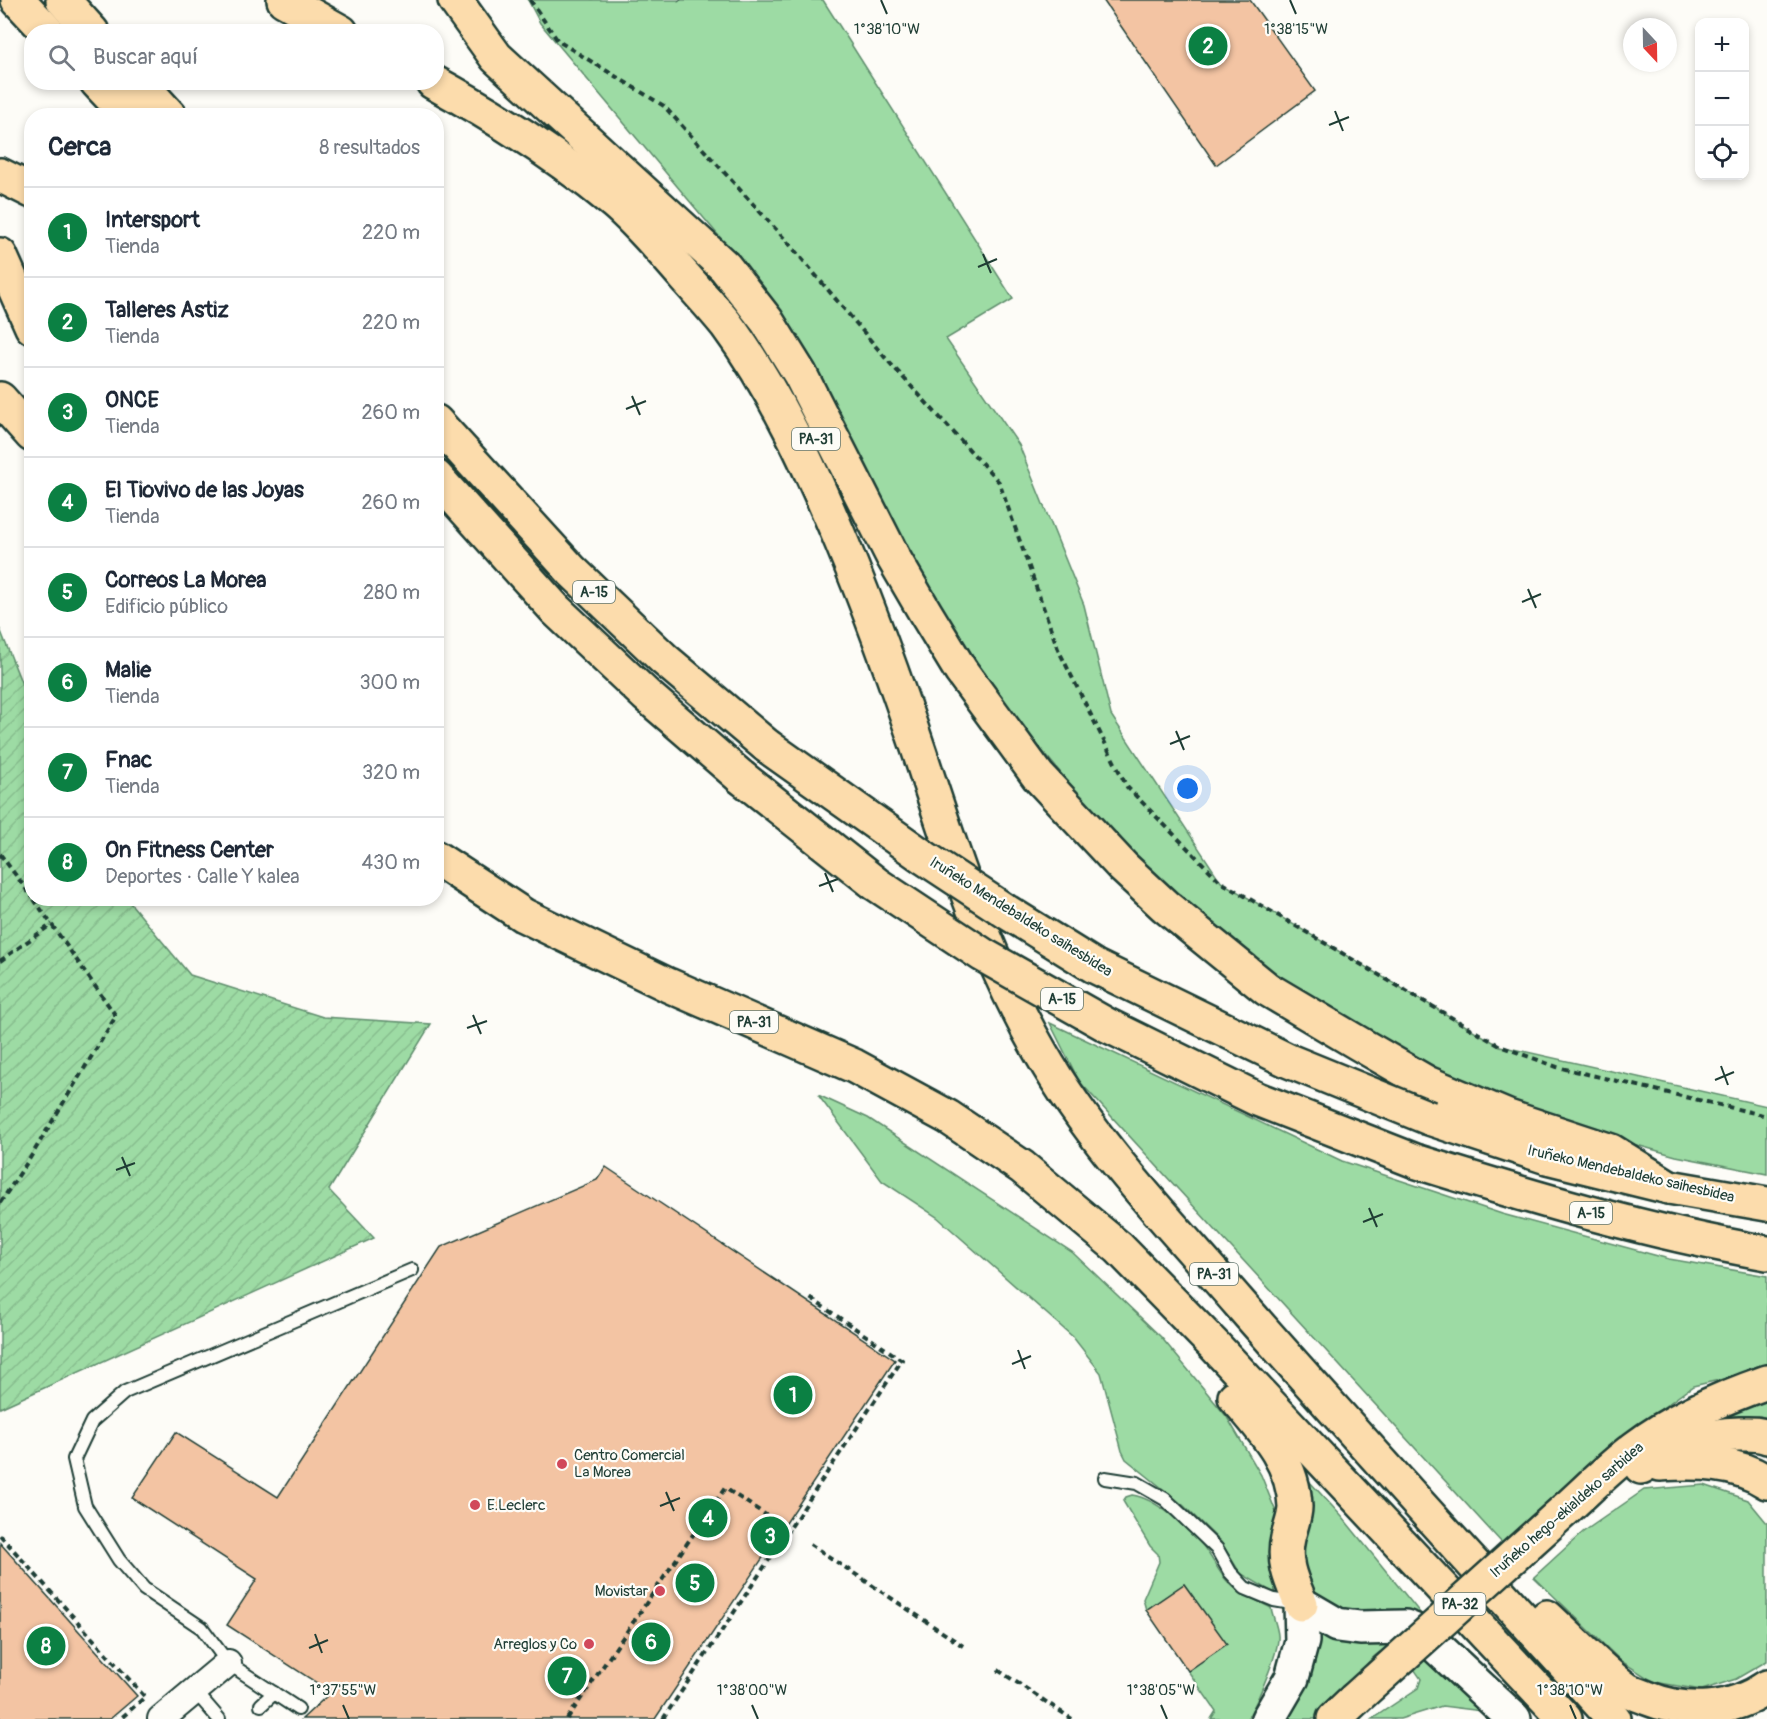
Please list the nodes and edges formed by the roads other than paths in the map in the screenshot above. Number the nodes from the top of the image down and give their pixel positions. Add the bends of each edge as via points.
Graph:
1 (18, 0) edge
2 (63, 0) edge
3 (284, 0) edge
4 (455, 0) edge
5 (40, 24) edge
6 (85, 24) edge
7 (327, 24) edge
8 (444, 88) edge
9 (105, 90) edge
10 (147, 90) edge
11 (121, 108) edge
12 (163, 108) edge
13 (674, 222) junction
14 (0, 255) edge
15 (24, 309) edge
16 (0, 399) edge
17 (24, 426) edge
18 (444, 431) edge
19 (444, 486) edge
20 (922, 760) junction
21 (444, 863) edge
22 (1669, 1186) junction
23 (1063, 1200) junction
24 (1767, 1204) edge
25 (1767, 1253) edge
26 (411, 1270) dead end
27 (1767, 1382) edge
28 (1329, 1405) junction
29 (1767, 1437) edge
30 (1646, 1464) junction
31 (1105, 1478) dead end
32 (1767, 1482) edge
33 (1569, 1514) junction
34 (1301, 1604) junction
35 (228, 1663) junction
36 (1767, 1687) edge
37 (194, 1690) junction
38 (274, 1693) junction
39 (261, 1705) dead end
40 (298, 1709) dead end
41 (1351, 1712) edge
42 (161, 1719) edge
43 (219, 1719) edge
44 (1268, 1719) edge
45 (1514, 1719) edge
46 (1564, 1719) edge
47 (1614, 1719) edge

1 - 5 highway
2 - 6 highway
3 - 7 highway
4 - 13 highway, PA-31 via 496,57
8 - 20 highway via 553,155 618,205 726,325 804,455 873,620
9 - 11 highway
10 - 12 highway
13 - 20 highway, PA-31 via 745,314 791,388 819,446 866,551 912,681
13 - 22 highway via 725,267 767,321 800,374 893,557 961,671 1038,776 1123,867 1267,989 1358,1043 1427,1083 1508,1117 1611,1151
14 - 15 highway
16 - 17 highway
18 - 22 highway, Iruñeko Mendebaldeko saihesbidea / A-15, bridge via 572,571 664,659 767,746 924,858 1094,966 1290,1061 1429,1118 1546,1157
19 - 25 highway, A-15, bridge via 556,610 646,695 741,777 876,884 983,955 1107,1025 1257,1099 1418,1162 1534,1199 1702,1242
20 - 28 highway, PA-31 via 986,943 1038,1050 1108,1153
21 - 23 highway, PA-31 via 523,915 668,985 854,1066 937,1111 1022,1167
22 - 24 highway, Iruñeko Mendebaldeko saihesbidea / A-15
23 - 34 highway via 1080,1234 1187,1341 1261,1427 1284,1461 1293,1483 1295,1510 1285,1557
23 - 46 highway, PA-31 via 1119,1248 1215,1346
26 - 35 lane via 124,1392 92,1420 74,1459 86,1506 119,1560 144,1589 202,1628
27 - 33 highway, Iruñeko hego-ekialdeko sarbidea / PA-32 via 1723,1397 1660,1431 1636,1447
28 - 36 highway via 1542,1613 1628,1690 1667,1706 1698,1710 1734,1704
28 - 47 highway, PA-31
29 - 30 highway, Iruñeko hego-ekialdeko sarbidea / PA-32 via 1719,1434 1671,1449
30 - 32 highway via 1723,1464
30 - 33 highway, Iruñeko hego-ekialdeko sarbidea / PA-32
31 - 34 lane via 1137,1483 1165,1499 1217,1549 1245,1588 1274,1600
33 - 41 highway, Iruñeko hego-ekialdeko sarbidea / PA-32, bridge
34 - 44 street via 1302,1641 1292,1678
34 - 45 street via 1337,1625 1405,1627 1423,1634
35 - 37 street
35 - 38 lane
37 - 42 street
37 - 43 lane
38 - 39 lane
38 - 40 lane

